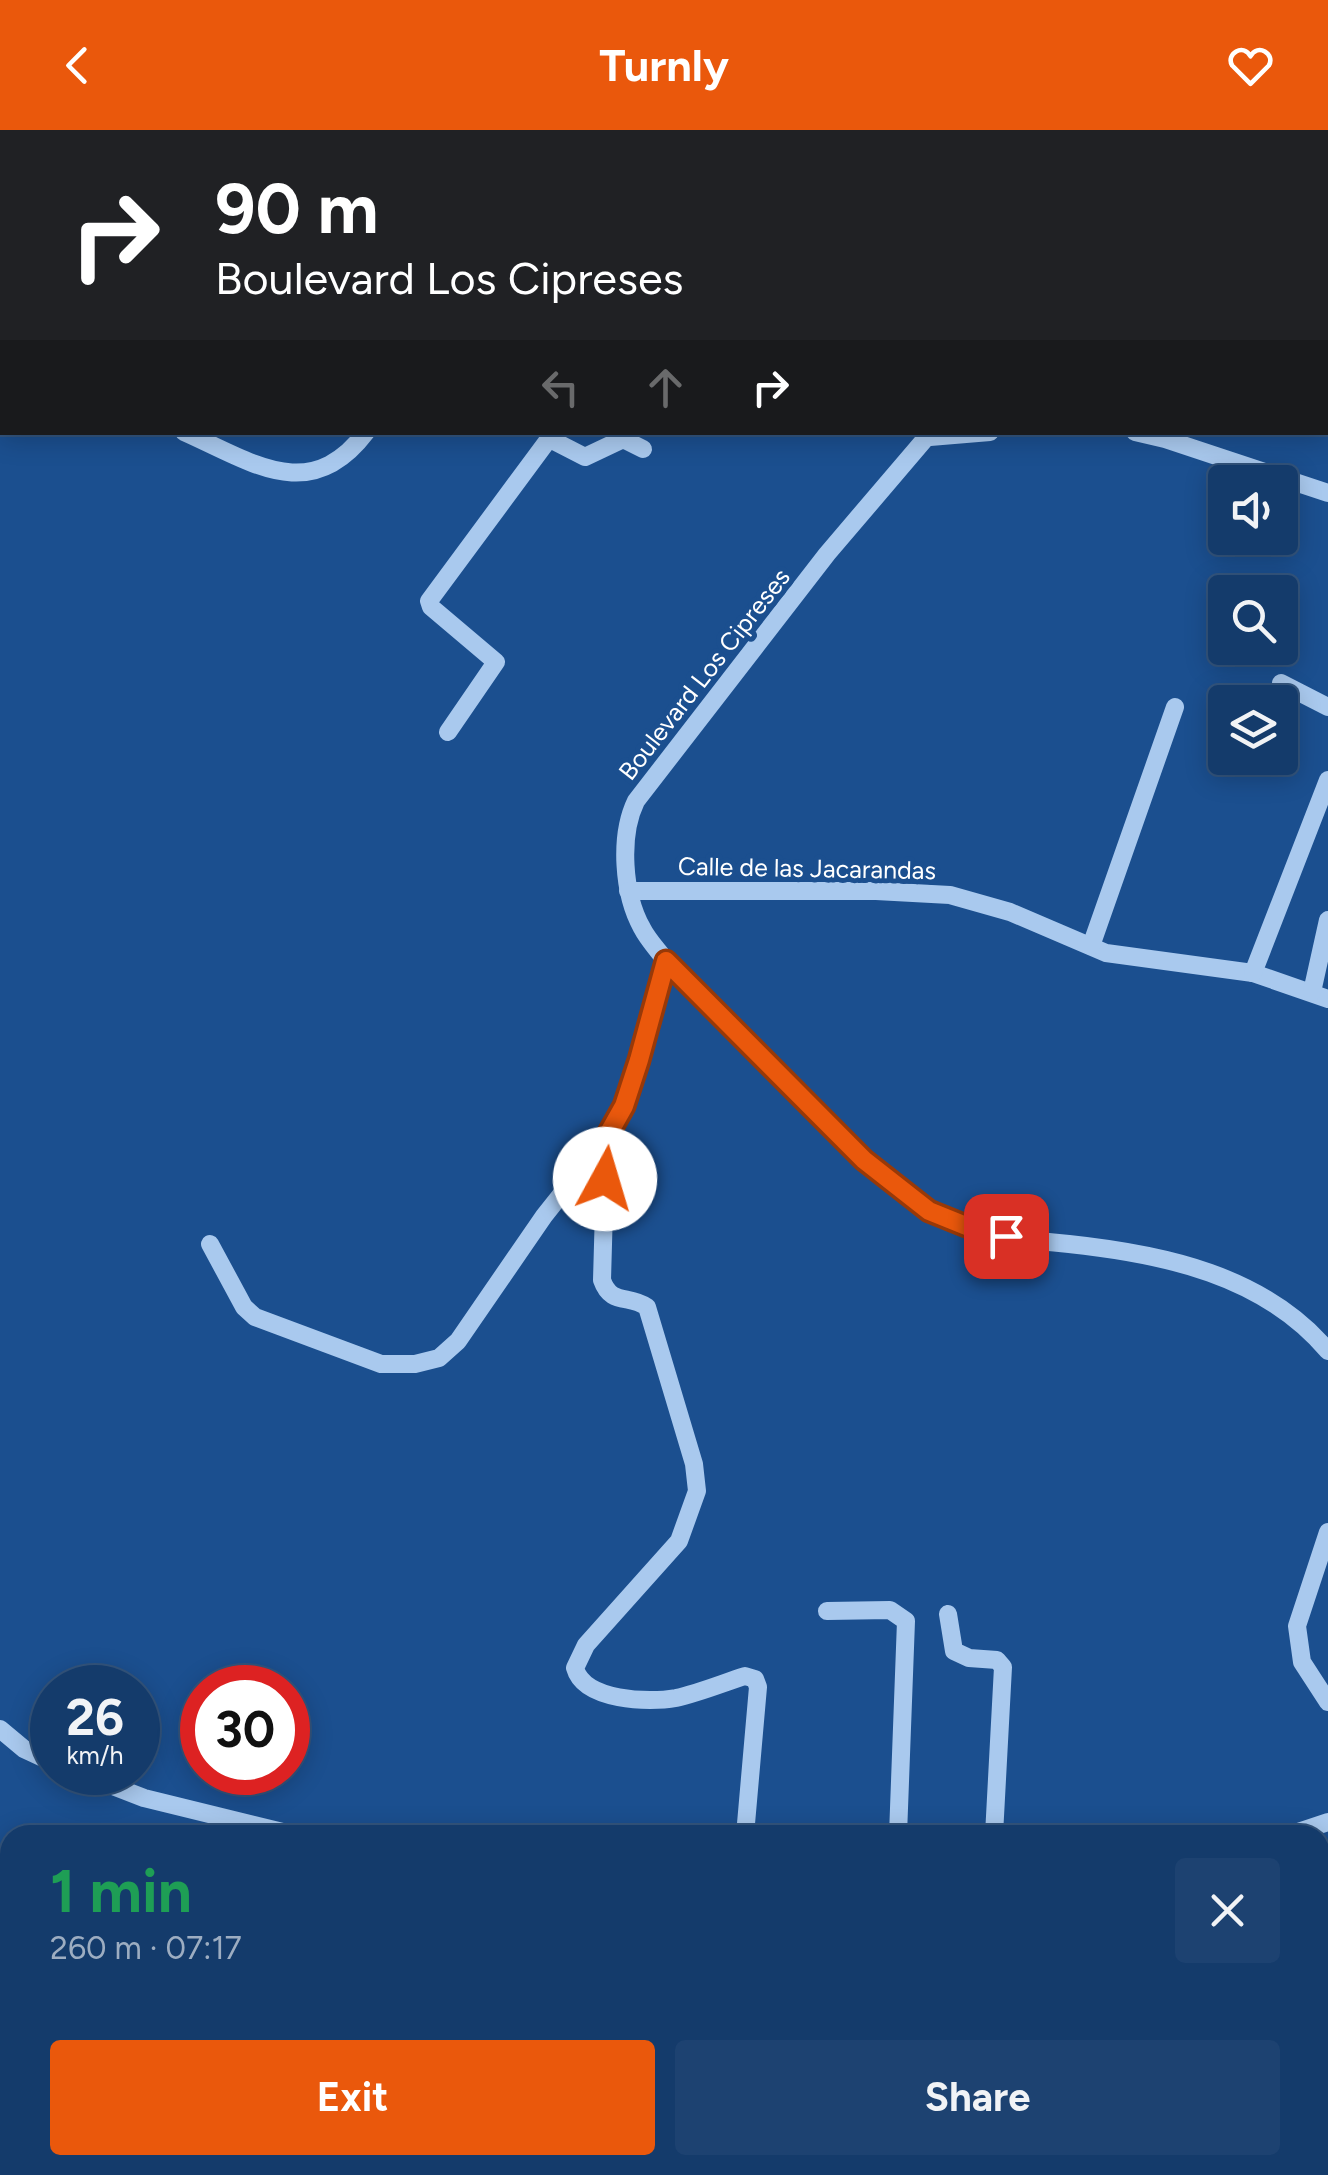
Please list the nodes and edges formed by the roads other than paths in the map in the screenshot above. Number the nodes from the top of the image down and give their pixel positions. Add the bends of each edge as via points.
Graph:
1 (191, 435) edge
2 (364, 435) edge
3 (930, 435) edge
4 (1147, 435) edge
5 (552, 436) edge
6 (643, 449) dead end
7 (1328, 493) edge
8 (1281, 683) dead end
9 (1174, 707) dead end
10 (1328, 707) edge
11 (448, 732) dead end
12 (1328, 780) edge
13 (628, 891) junction
14 (1328, 920) edge
15 (1091, 946) junction
16 (666, 961) junction
17 (1253, 972) junction
18 (1320, 996) edge
19 (606, 1138) junction
20 (210, 1244) dead end
21 (1328, 1351) edge
22 (1328, 1532) edge
23 (827, 1611) dead end
24 (948, 1614) dead end
25 (1328, 1702) edge
26 (0, 1729) edge
27 (30, 1753) edge
28 (136, 1795) edge
29 (253, 1825) edge
30 (745, 1825) edge
31 (898, 1825) edge
32 (995, 1825) edge

1 - 2 street via 301,475 321,472
3 - 13 street, Boulevard Los Cipreses via 827,554 636,801 627,829
4 - 7 street
5 - 6 street via 585,457 623,439
5 - 11 street via 429,602 496,662
8 - 10 street
9 - 15 street
12 - 17 street
13 - 15 street, Calle de las Jacarandas via 950,895
13 - 16 street, Boulevard Los Cipreses via 641,927
14 - 18 street
15 - 17 street, Calle de las Jacarandas via 1127,958
16 - 19 street via 624,1106
16 - 21 street, Boulevard Los Cipreses via 857,1154 929,1211 1036,1243 1178,1260 1252,1291
17 - 18 street, Calle de las Jacarandas
19 - 20 street via 439,1358 381,1364 255,1318
19 - 30 street via 602,1280 617,1300 648,1307 697,1491 678,1540 586,1644 575,1668 587,1686 627,1698 675,1698 755,1679
22 - 25 street via 1297,1626 1302,1662
23 - 31 street via 890,1610 906,1621
24 - 32 street via 954,1651 1004,1667
26 - 27 street
28 - 29 street

